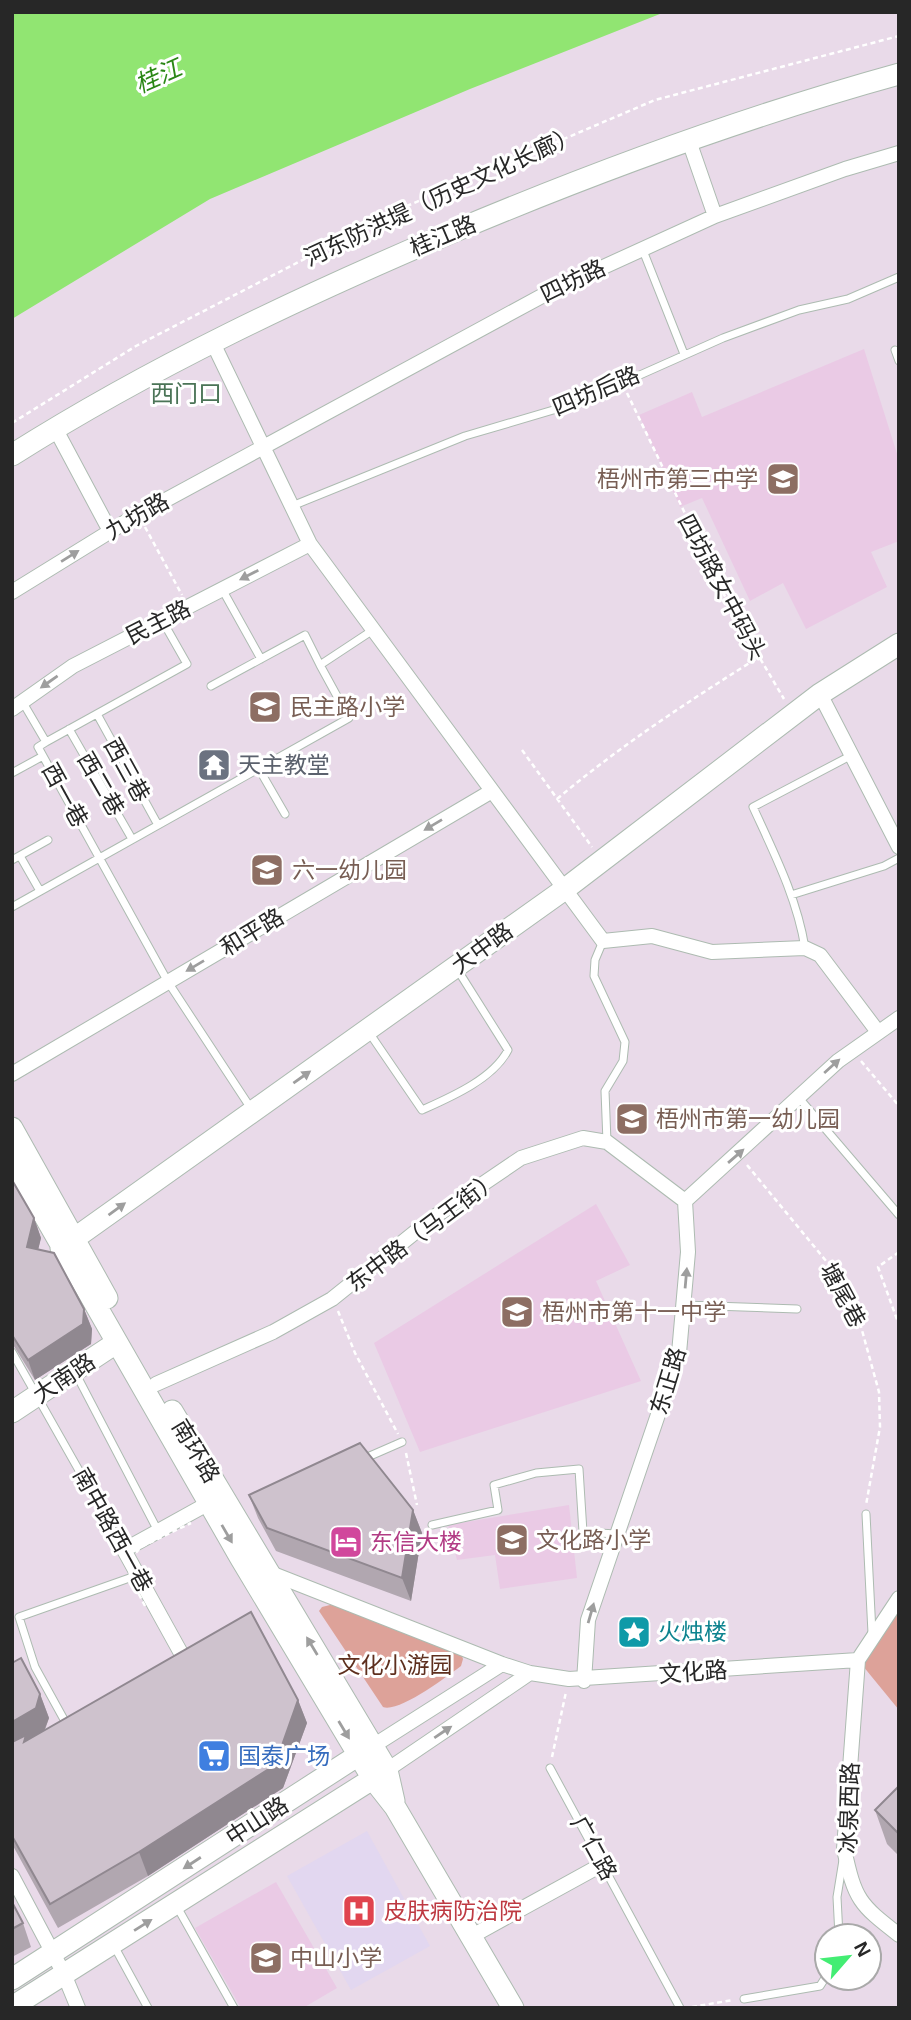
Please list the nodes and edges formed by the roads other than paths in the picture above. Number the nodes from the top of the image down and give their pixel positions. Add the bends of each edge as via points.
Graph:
1 (899, 74) edge
2 (688, 138) junction
3 (899, 153) edge
4 (715, 216) junction
5 (642, 247) junction
6 (899, 277) edge
7 (212, 341) junction
8 (895, 350) dead end
9 (684, 354) junction
10 (899, 361) edge
11 (55, 428) junction
12 (264, 446) junction
13 (12, 456) edge
14 (292, 506) junction
15 (110, 531) junction
16 (310, 544) junction
17 (222, 589) junction
18 (12, 592) edge
19 (162, 620) junction
20 (373, 630) junction
21 (899, 644) edge
22 (261, 659) junction
23 (320, 665) junction
24 (211, 686) dead end
25 (820, 694) junction
26 (17, 704) edge
27 (97, 714) junction
28 (69, 729) junction
29 (46, 743) junction
30 (43, 755) junction
31 (852, 755) junction
32 (259, 768) junction
33 (12, 773) edge
34 (492, 791) junction
35 (285, 814) dead end
36 (158, 825) junction
37 (132, 839) junction
38 (48, 840) dead end
39 (899, 847) edge
40 (100, 857) junction
41 (16, 858) edge
42 (899, 858) edge
43 (565, 889) junction
44 (40, 891) junction
45 (792, 895) junction
46 (12, 907) edge
47 (603, 941) junction
48 (805, 948) junction
49 (456, 967) junction
50 (168, 982) junction
51 (899, 1018) edge
52 (367, 1030) junction
53 (878, 1032) junction
54 (12, 1074) edge
55 (799, 1098) junction
56 (253, 1112) junction
57 (12, 1128) edge
58 (607, 1142) junction
59 (12, 1160) edge
60 (685, 1202) junction
61 (899, 1215) edge
62 (68, 1244) junction
63 (684, 1305) junction
64 (797, 1309) dead end
65 (116, 1343) junction
66 (12, 1352) edge
67 (75, 1370) junction
68 (156, 1384) junction
69 (38, 1395) junction
70 (12, 1412) edge
71 (402, 1442) road end
72 (357, 1462) edge
73 (209, 1503) junction
74 (866, 1514) road end
75 (432, 1525) dead end
76 (158, 1532) junction
77 (617, 1534) junction
78 (124, 1549) junction
79 (268, 1572) junction
80 (138, 1575) junction
81 (899, 1598) edge
82 (873, 1638) junction
83 (858, 1660) junction
84 (187, 1664) edge
85 (502, 1664) junction
86 (530, 1673) junction
87 (584, 1681) junction
88 (69, 1729) edge
89 (366, 1751) junction
90 (550, 1768) road end
91 (380, 1775) junction
92 (844, 1849) junction
93 (603, 1864) junction
94 (12, 1876) edge
95 (176, 1905) junction
96 (838, 1922) edge
97 (899, 1935) edge
98 (472, 1936) junction
99 (113, 1944) junction
100 (53, 1953) junction
101 (64, 1974) junction
102 (12, 1979) edge
103 (813, 1987) edge
104 (744, 1999) road end
105 (12, 2007) edge
106 (78, 2008) edge
107 (148, 2008) edge
108 (234, 2008) edge
109 (513, 2008) edge
110 (680, 2008) edge

1 - 2 street, 桂江路
2 - 4 street
2 - 7 street, 桂江路 via 327,285
3 - 4 street, 四坊路
4 - 5 street, 四坊路
5 - 9 lane
5 - 12 street, 四坊路 via 552,290
6 - 9 lane, 四坊后路 via 848,299 799,310
7 - 11 street, 桂江路
7 - 12 street
8 - 10 lane
9 - 14 lane, 四坊后路 via 577,402 465,436
11 - 13 street, 桂江路
11 - 15 street
12 - 14 street
12 - 15 street, 九坊路
14 - 16 street
18 -> 15 street, 九坊路
16 -> 17 street, 民主路
16 - 20 street
17 - 19 street, 民主路
17 - 22 lane
19 -> 26 street, 民主路 via 72,666
19 - 27 lane via 187,664
20 - 23 lane
20 - 34 street
21 - 25 street, 大中路
22 - 23 lane via 305,635
22 - 24 lane
23 - 32 lane via 348,718
25 - 31 street
25 - 43 street, 大中路
26 - 29 lane, 西一巷
27 - 28 lane
27 - 36 lane, 西三巷
28 - 29 lane
28 - 37 lane, 西二巷
29 - 30 lane, 西一巷 via 38,747
30 - 33 lane
30 - 40 lane, 西一巷
31 - 39 street
31 - 45 lane via 753,807
32 - 35 lane
32 - 36 lane
34 - 43 street
34 -> 50 street, 和平路
36 - 37 lane
37 - 40 lane
38 - 41 lane
40 - 44 lane
40 - 50 lane, 西一巷
41 - 44 lane
42 - 45 lane
43 - 47 street
43 - 49 street, 大中路
44 - 46 lane
45 - 48 lane
47 - 48 street via 652,936 712,953
47 - 58 lane via 594,976 625,1042 624,1061 605,1091
48 - 53 street via 820,955
49 - 52 street, 大中路
49 - 52 lane via 508,1050 502,1061 453,1096 422,1110
50 - 54 street, 和平路
50 - 56 lane, 西一巷
51 - 53 street
56 -> 52 street, 大中路
55 -> 53 street
60 -> 55 street
55 - 61 lane
62 -> 56 street, 大中路
57 - 62 street, 南环路
58 - 60 street
58 - 68 street, 东中路（马王街） via 583,1138 521,1158 434,1217 332,1299 273,1332
59 - 62 street, 南环路
63 -> 60 street, 东正路
62 - 65 street, 南环路
62 - 68 street, 南环路
63 - 64 lane
63 - 77 street, 东正路 via 679,1353
65 - 67 street, 大南路
65 - 73 street, 南环路
66 - 69 lane, 南中路西一巷
67 - 69 street, 大南路
67 - 76 lane
68 - 79 street, 南环路 via 242,1515
69 - 70 street, 大南路
69 - 78 lane, 南中路西一巷
71 - 72 lane
73 - 76 street
73 -> 89 street, 南环路 via 270,1619
74 - 82 lane
75 - 77 lane via 498,1510 494,1485 579,1469 583,1532
76 - 78 street
87 -> 77 street, 东正路 via 588,1620
78 - 80 street, 南中路西一巷
79 - 85 street
89 -> 79 street, 南环路
80 - 84 street, 南中路西一巷
80 - 88 lane via 19,1617 35,1667
81 - 82 street
82 - 83 street
83 - 87 street, 文化路
83 - 92 street, 冰泉西路
85 - 86 street, 文化路
85 - 89 street, 中山路
86 - 87 street, 文化路
91 -> 86 street, 中山路
89 - 91 street, 南环路
89 -> 100 street, 中山路
90 - 93 lane, 广仁路
91 - 95 street, 中山路
91 - 98 street, 南环路
92 - 96 lane
92 - 97 street, 冰泉西路 via 862,1906
93 - 98 street
93 - 110 lane, 广仁路
94 - 100 street
99 -> 95 street, 中山路
95 - 108 lane
98 - 109 street, 南环路
99 - 101 street, 中山路
99 - 107 lane
100 - 101 street
100 - 102 street, 中山路
101 - 105 street, 中山路
101 - 106 street
103 - 104 lane

